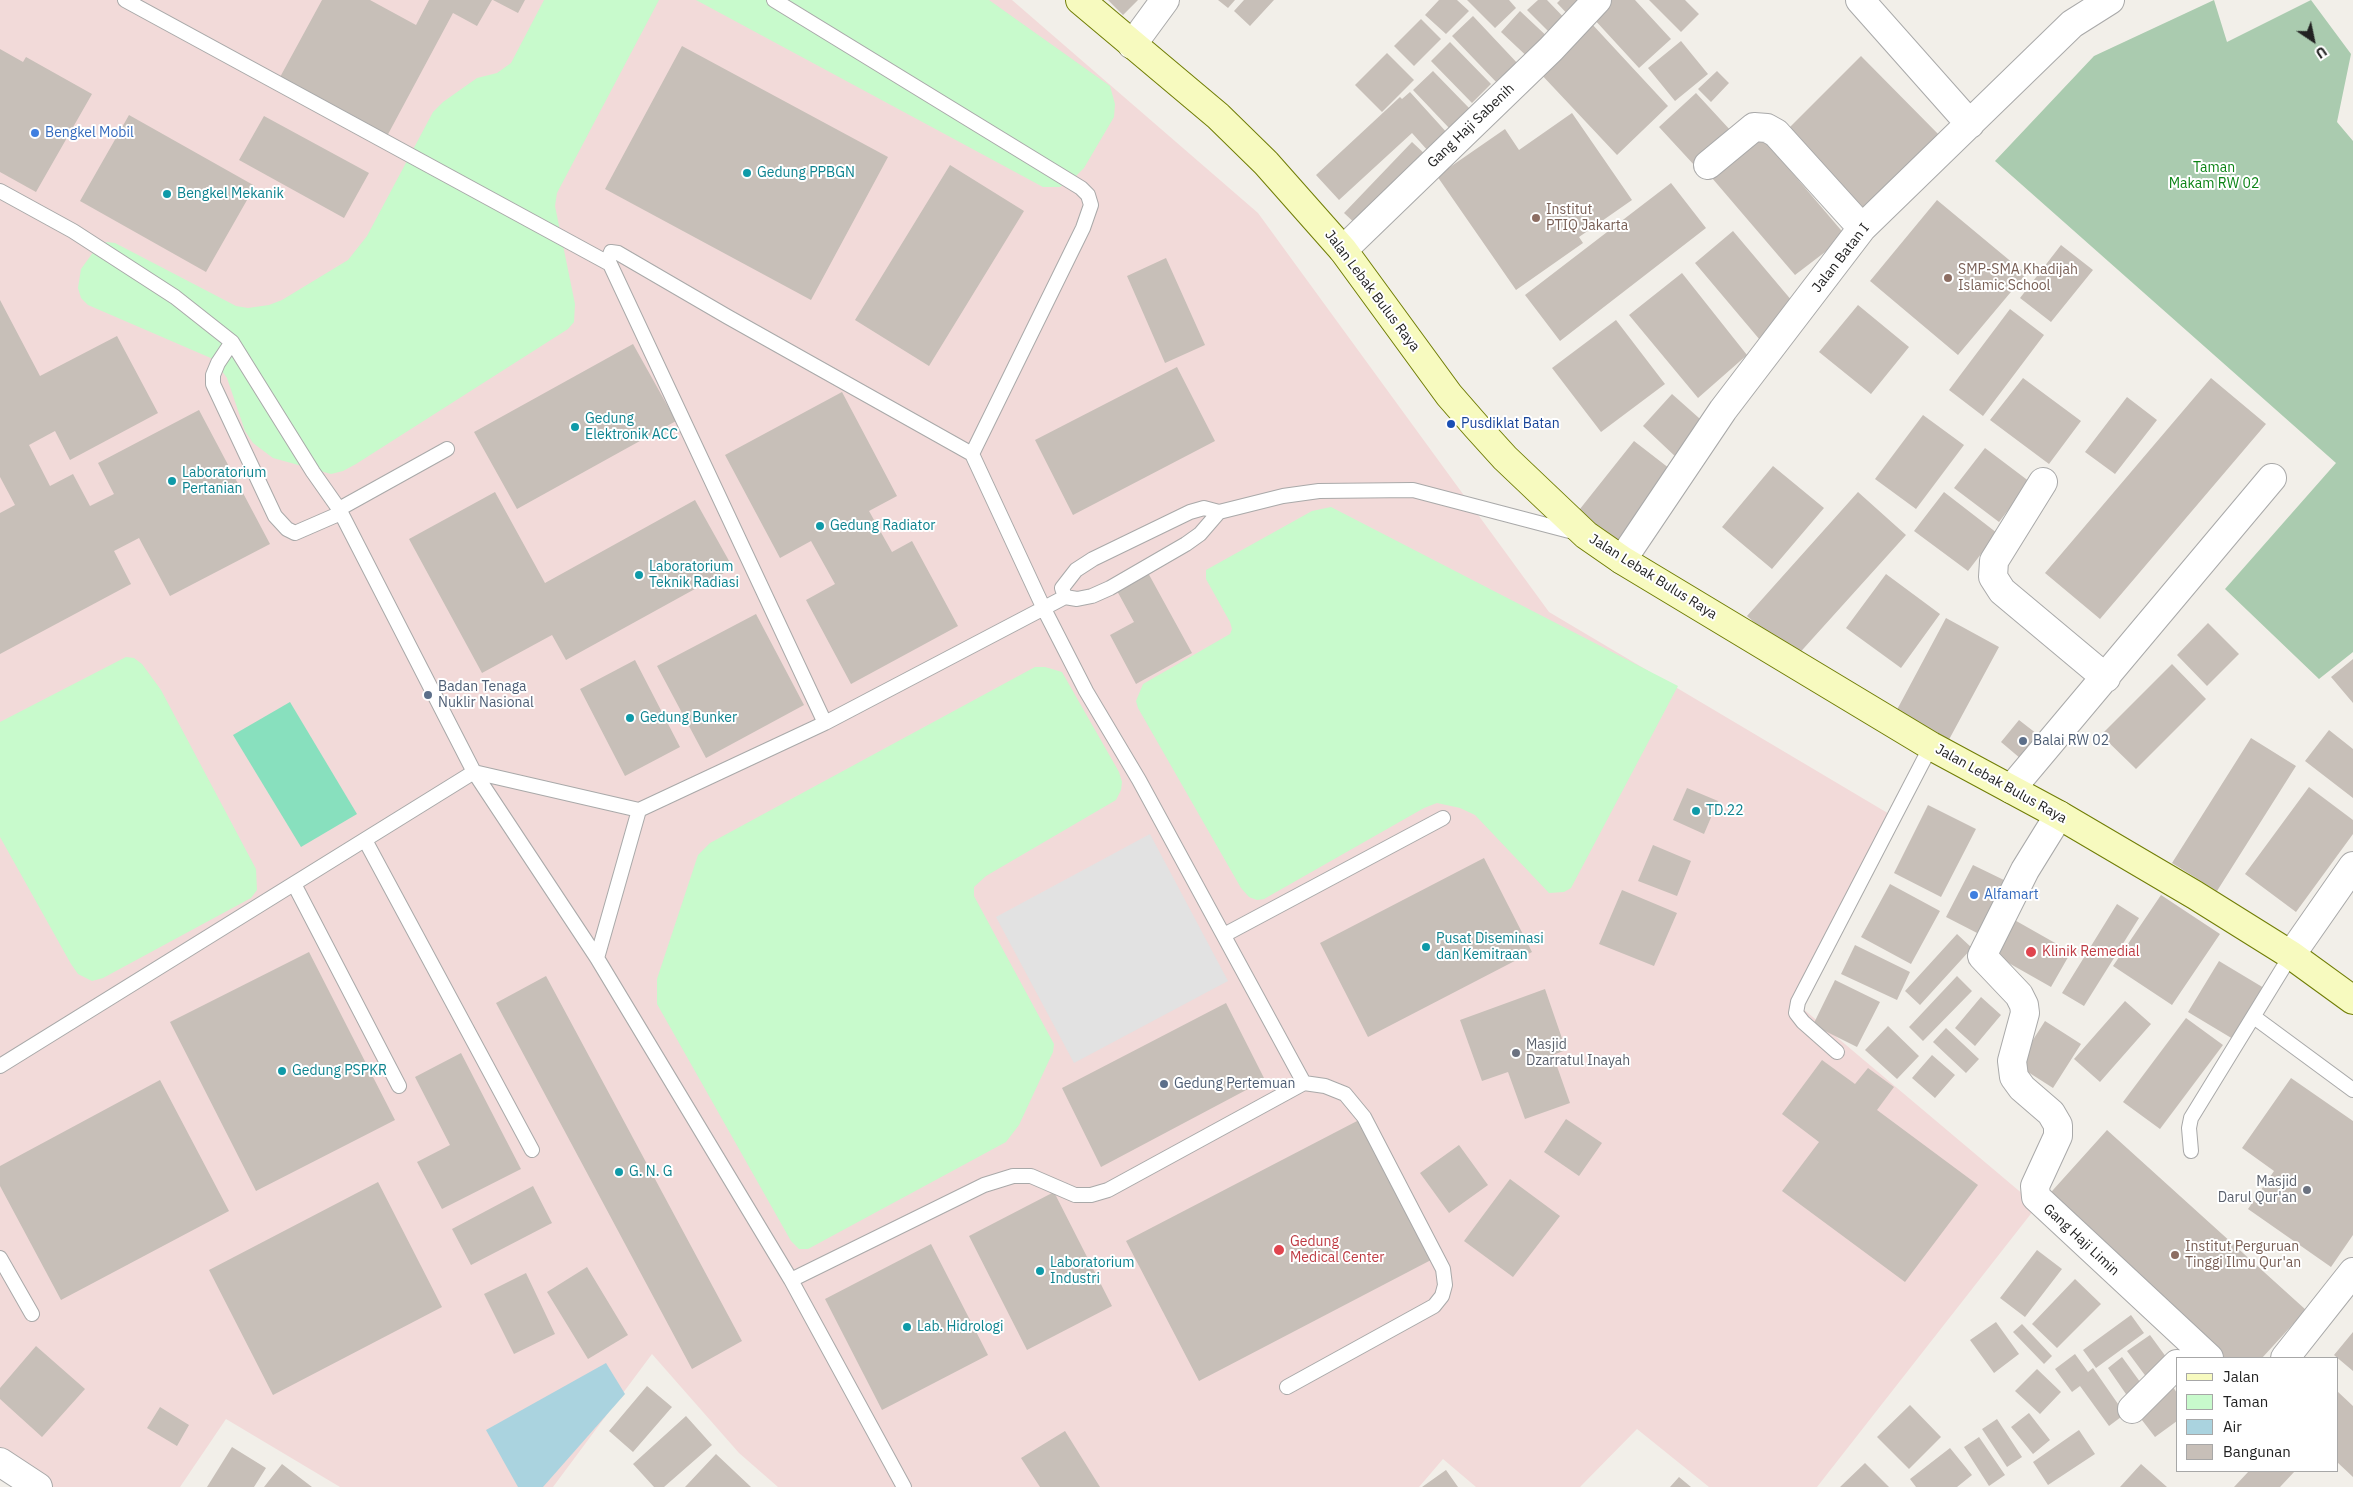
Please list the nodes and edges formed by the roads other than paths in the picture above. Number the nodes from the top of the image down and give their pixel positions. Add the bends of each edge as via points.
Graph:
1 (125, 0) edge
2 (774, 0) edge
3 (1080, 0) edge
4 (1166, 0) edge
5 (1597, 0) edge
6 (1860, 0) edge
7 (2110, 0) edge
8 (1132, 45) junction
9 (1970, 124) junction
10 (1708, 165) dead end
11 (0, 191) edge
12 (1862, 228) junction
13 (1343, 250) junction
14 (610, 264) junction
15 (232, 342) junction
16 (447, 449) dead end
17 (972, 454) junction
18 (2272, 478) dead end
19 (2043, 482) dead end
20 (340, 511) junction
21 (1219, 512) junction
22 (1586, 535) junction
23 (1622, 560) junction
24 (1064, 597) junction
25 (1044, 609) junction
26 (2106, 678) junction
27 (825, 722) junction
28 (1931, 746) junction
29 (474, 772) junction
30 (2011, 789) junction
31 (639, 810) junction
32 (2059, 815) junction
33 (1443, 818) dead end
34 (365, 840) junction
35 (2353, 866) edge
36 (294, 884) junction
37 (1224, 935) junction
38 (2291, 955) junction
39 (596, 958) junction
40 (2353, 1000) edge
41 (2254, 1017) junction
42 (1838, 1052) dead end
43 (0, 1066) edge
44 (1304, 1083) junction
45 (399, 1086) dead end
46 (2353, 1090) edge
47 (532, 1150) dead end
48 (2191, 1151) dead end
49 (0, 1258) edge
50 (2353, 1272) edge
51 (791, 1280) junction
52 (32, 1314) dead end
53 (2191, 1356) edge
54 (2286, 1357) edge
55 (2176, 1369) edge
56 (1287, 1387) dead end
57 (2132, 1409) dead end
58 (0, 1462) edge
59 (38, 1487) edge
60 (904, 1487) edge

1 - 14 lane
2 - 17 lane via 1082,188 1088,196 1091,205 1084,228
3 - 8 main road, Jalan Lebak Bulus Raya
4 - 8 street
5 - 13 street, Gang Haji Sabenih via 1551,49
6 - 9 street
7 - 9 street, Jalan Batan I via 2072,24
8 - 13 main road, Jalan Lebak Bulus Raya via 1245,141
9 - 12 street, Jalan Batan I
10 - 12 street via 1754,127 1767,128 1776,133
11 - 15 lane via 81,236 175,297
12 - 23 street, Jalan Batan I via 1723,410
13 - 22 main road, Jalan Lebak Bulus Raya via 1449,395 1505,458
14 - 17 lane via 609,255 618,253
14 - 27 lane
15 - 20 lane
15 - 20 lane via 218,363 213,384 275,516 295,533
16 - 20 lane
17 - 25 lane
18 - 26 street
19 - 26 street via 1994,560 1993,577 2002,591
20 - 29 lane
21 - 22 lane via 1283,496 1319,491 1413,490
21 - 24 lane via 1200,534 1186,544 1110,588 1077,599
21 - 24 lane via 1204,508 1190,512 1092,559 1068,578 1062,588
22 - 23 main road, Jalan Lebak Bulus Raya
23 - 28 main road, Jalan Lebak Bulus Raya
24 - 25 lane
25 - 27 lane
25 - 37 lane via 1086,691
26 - 30 street
27 - 31 lane
28 - 30 main road, Jalan Lebak Bulus Raya
28 - 42 lane via 1798,1002 1796,1013 1803,1022
29 - 31 lane
29 - 34 lane
29 - 39 lane
30 - 32 main road, Jalan Lebak Bulus Raya
31 - 39 lane
32 - 38 main road, Jalan Lebak Bulus Raya
32 - 53 street, Gang Haji Limin via 2026,870 1982,956 2019,995 2024,1005 2025,1013 2012,1061 2014,1077 2051,1113 2058,1125 2058,1136 2035,1186 2036,1197
33 - 37 lane
34 - 36 lane
34 - 47 lane
35 - 38 street
36 - 43 lane
36 - 45 lane
37 - 44 lane
38 - 40 main road, Jalan Lebak Bulus Raya
38 - 41 lane
39 - 51 lane
41 - 46 lane
41 - 48 lane via 2191,1118
44 - 51 lane via 1108,1190 1080,1196 1031,1176 1012,1176 984,1185
44 - 56 lane via 1346,1094 1364,1117 1444,1269 1445,1286 1434,1306
49 - 52 lane
50 - 54 street
51 - 60 lane
55 - 57 street
58 - 59 street

